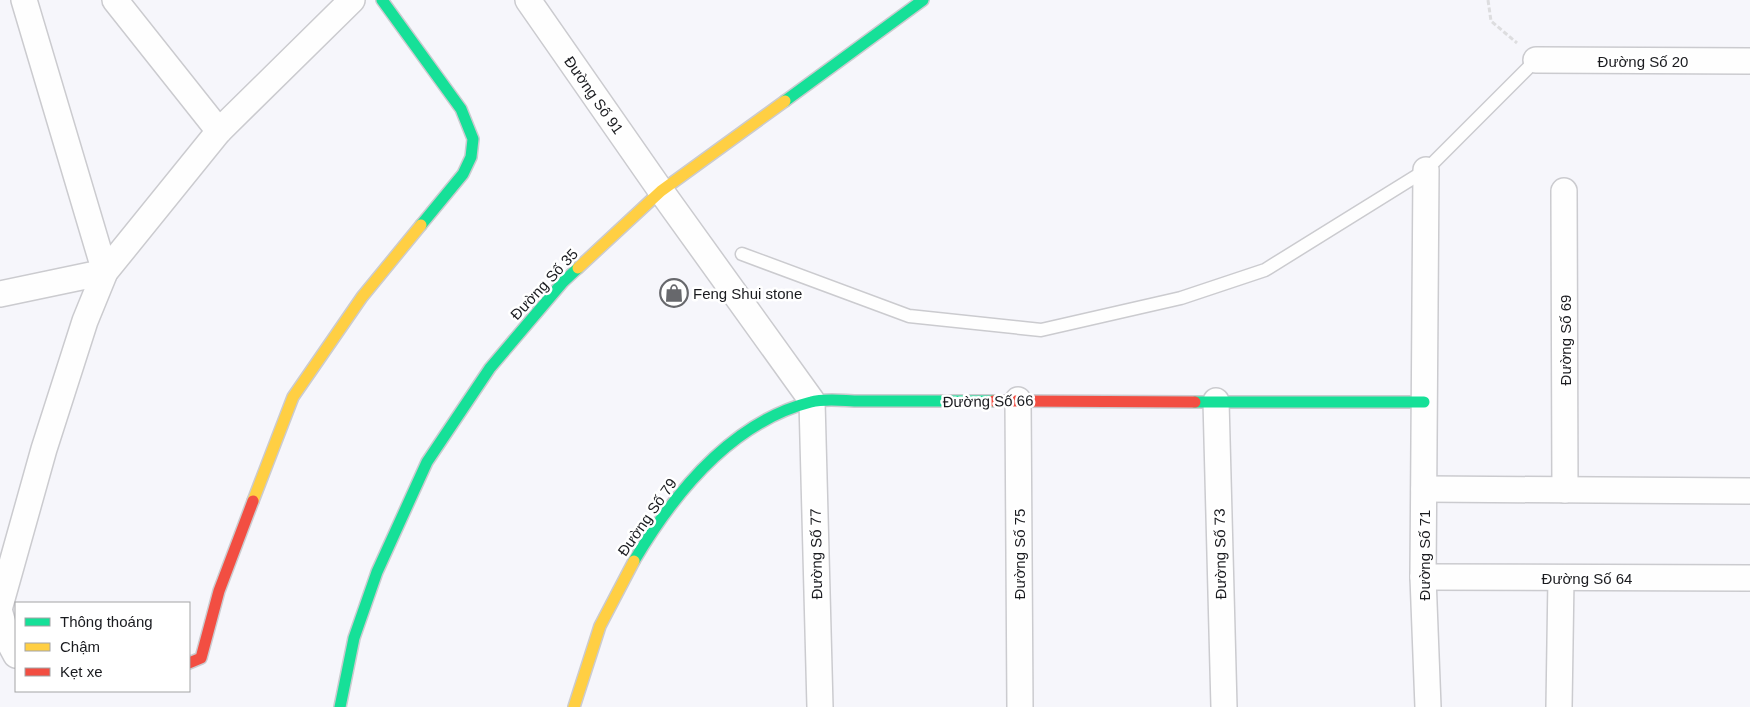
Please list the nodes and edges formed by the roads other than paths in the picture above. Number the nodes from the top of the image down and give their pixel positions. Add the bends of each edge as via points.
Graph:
1 (24, 0) edge
2 (115, 0) edge
3 (352, 0) edge
4 (382, 0) edge
5 (528, 0) edge
6 (923, 0) edge
7 (1536, 60) joint
8 (1750, 61) edge
9 (218, 131) junction
10 (1426, 170) junction
11 (661, 191) junction
12 (1564, 191) dead end
13 (742, 254) dead end
14 (105, 272) junction
15 (0, 294) edge
16 (1018, 400) junction
17 (812, 401) junction
18 (1216, 401) junction
19 (1424, 402) junction
20 (1424, 489) junction
21 (1565, 490) junction
22 (1750, 492) edge
23 (1423, 577) junction
24 (1561, 578) junction
25 (1750, 578) edge
26 (0, 606) edge
27 (0, 613) edge
28 (15, 653) edge
29 (190, 663) edge
30 (340, 707) edge
31 (574, 707) edge
32 (820, 707) edge
33 (1020, 707) edge
34 (1224, 707) edge
35 (1428, 707) edge
36 (1559, 707) edge

1 - 14 street
2 - 9 street
3 - 9 street
4 - 29 street via 461,109 473,139 471,157 463,174 362,297 293,397 219,590 201,658
5 - 11 street, Đường Số 91
6 - 11 street, Đường Số 35
7 - 8 street, Đường Số 20
7 - 10 lane
9 - 14 street
10 - 13 lane via 1265,270 1181,298 1041,330 909,316
10 - 19 street, Đường Số 71
11 - 17 street
11 - 30 street, Đường Số 35 via 563,282 490,368 427,462 377,572 354,638
12 - 21 street, Đường Số 69
14 - 15 street
14 - 26 street via 85,321 44,449
16 - 17 street, Đường Số 66 via 928,403
16 - 18 street, Đường Số 66
16 - 33 street, Đường Số 75
17 - 31 street, Đường Số 79 via 778,414 737,438 700,469 648,537 608,604 582,670
17 - 32 street, Đường Số 77
18 - 19 street, Đường Số 66
18 - 34 street, Đường Số 73
19 - 20 street, Đường Số 71
20 - 21 street
20 - 23 street, Đường Số 71
21 - 22 street
23 - 24 street, Đường Số 64
23 - 35 street, Đường Số 71
24 - 25 street, Đường Số 64
24 - 36 street
27 - 28 street

